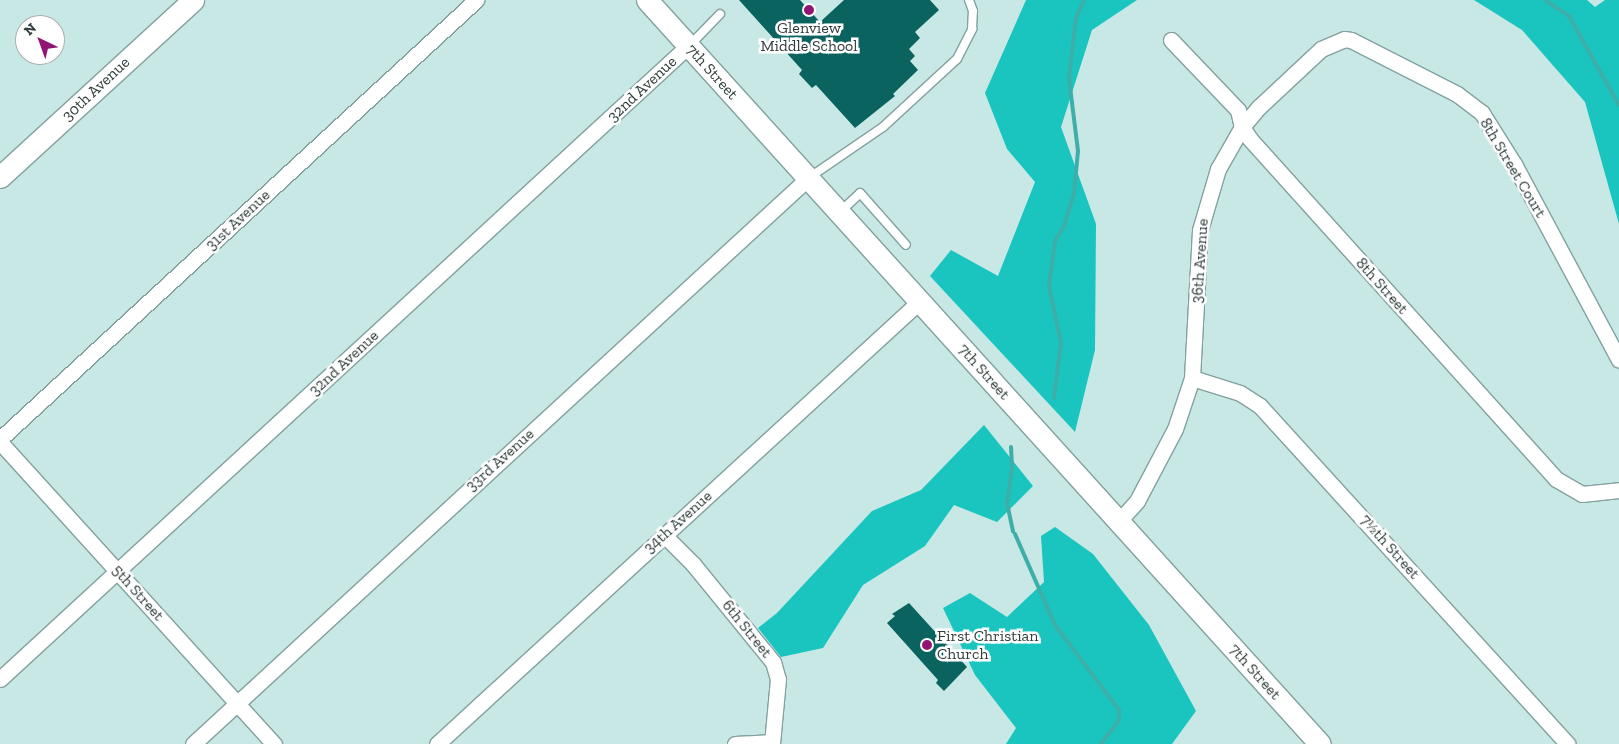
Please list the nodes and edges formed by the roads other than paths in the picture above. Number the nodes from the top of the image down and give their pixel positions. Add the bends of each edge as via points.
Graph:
1 (193, 0) edge
2 (476, 0) edge
3 (647, 0) edge
4 (969, 0) edge
5 (720, 14) dead end
6 (1344, 39) joint
7 (1172, 40) dead end
8 (688, 46) junction
9 (1242, 127) junction
10 (0, 178) edge
11 (808, 178) junction
12 (839, 212) junction
13 (906, 246) dead end
14 (920, 301) junction
15 (1619, 360) edge
16 (1192, 378) junction
17 (0, 441) edge
18 (1619, 490) edge
19 (1119, 521) junction
20 (664, 535) junction
21 (118, 571) junction
22 (0, 679) edge
23 (237, 703) junction
24 (772, 743) edge
25 (193, 744) edge
26 (274, 744) edge
27 (437, 744) edge
28 (735, 744) edge
29 (1320, 744) edge
30 (1568, 744) edge

1 - 10 main road, 30th Avenue
2 - 17 street, 31st Avenue
3 - 8 main road, 7th Street
4 - 11 lane via 973,11 972,29 957,59 883,128
5 - 8 lane
6 - 9 street, 36th Avenue via 1321,49
6 - 15 street, 8th Street Court via 1457,94 1482,113 1514,164
7 - 9 street, 8th Street via 1238,110
8 - 11 main road, 7th Street
8 - 21 street, 32nd Avenue
9 - 16 street, 36th Avenue via 1218,169 1200,230
9 - 18 street, 8th Street via 1556,479 1582,494
11 - 12 main road, 7th Street
11 - 23 street, 33rd Avenue
12 - 13 lane via 860,193
12 - 14 main road, 7th Street
14 - 19 main road, 7th Street
14 - 20 street, 34th Avenue
16 - 19 street, 36th Avenue via 1175,429 1137,501
16 - 30 street, 7½th Street via 1240,393 1260,406
17 - 21 street, 5th Street
19 - 29 main road, 7th Street
20 - 24 street, 6th Street via 693,564 773,662 778,679
20 - 27 street, 34th Avenue
21 - 22 street, 32nd Avenue
21 - 23 street, 5th Street
23 - 25 street, 33rd Avenue
23 - 26 street, 5th Street
24 - 28 street

